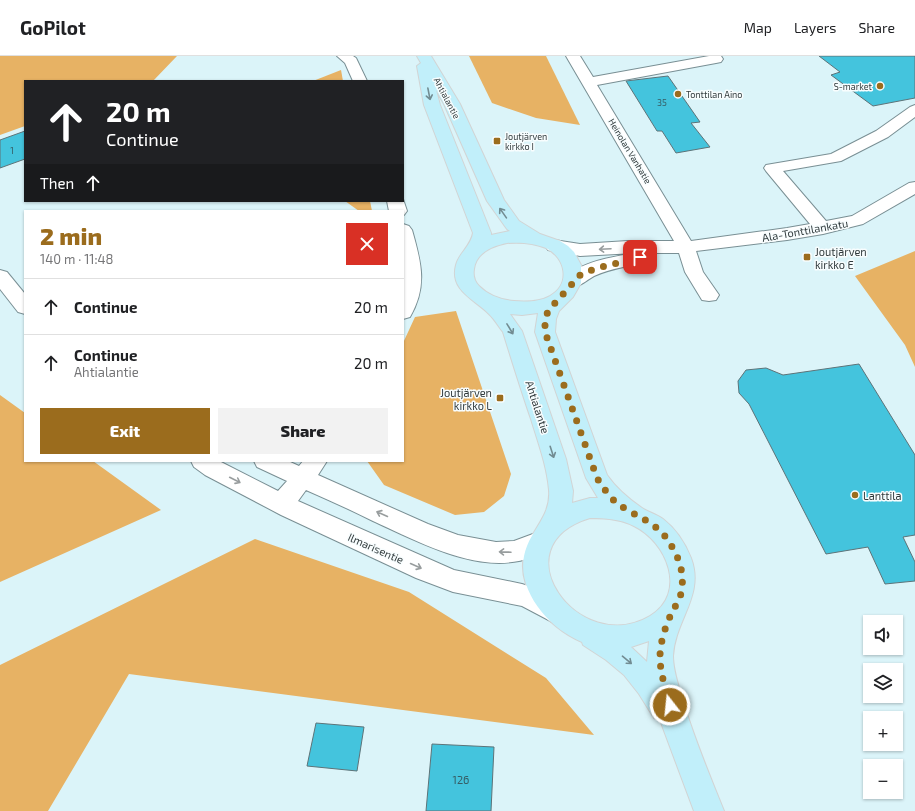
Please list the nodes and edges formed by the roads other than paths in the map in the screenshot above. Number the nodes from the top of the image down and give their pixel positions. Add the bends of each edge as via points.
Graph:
1 (344, 56) edge
2 (423, 56) edge
3 (573, 56) edge
4 (716, 59) dead end
5 (360, 80) edge
6 (588, 82) junction
7 (915, 110) edge
8 (915, 187) edge
9 (823, 228) junction
10 (404, 236) edge
11 (533, 238) junction
12 (554, 246) junction
13 (686, 247) junction
14 (474, 251) junction
15 (0, 276) edge
16 (572, 282) junction
17 (710, 295) dead end
18 (485, 300) junction
19 (556, 301) junction
20 (24, 306) edge
21 (404, 309) edge
22 (203, 462) edge
23 (270, 462) edge
24 (309, 470) edge
25 (282, 504) junction
26 (638, 517) junction
27 (547, 533) junction
28 (673, 610) junction
29 (558, 613) junction
30 (583, 630) junction
31 (677, 729) junction
32 (709, 811) edge

1 - 5 street via 351,61
11 -> 2 main road, Ahtialantie via 512,225 501,210 452,104
2 -> 14 main road, Ahtialantie via 432,105 482,233
3 - 6 street, Heinolan Vanhatie
4 - 6 street
6 - 13 street, Heinolan Vanhatie
7 - 9 street via 882,134 835,158 772,168
8 - 9 street, Ala-Tonttilankatu via 857,220
9 - 13 street, Ala-Tonttilankatu
10 - 21 street via 414,284
11 - 12 main road
11 - 14 main road via 494,240
13 -> 12 street, Ala-Tonttilankatu via 580,250
12 - 16 main road via 571,262 574,272
13 - 16 street, Ala-Tonttilankatu via 591,270
13 - 17 street, Heinolan Vanhatie via 694,272
14 - 18 main road via 464,267 464,276 471,289
15 - 20 street
16 - 19 main road via 569,289
18 - 19 main road via 505,307 528,309
18 -> 27 main road, Ahtialantie via 497,310 512,332 560,477 560,505
19 - 26 main road via 548,311 545,332 597,478 606,492
22 -> 25 street, Ilmarisentie
23 - 24 street
24 - 25 street
27 -> 24 street via 526,550 489,551 458,546 417,530
25 -> 29 street, Ilmarisentie via 453,581 522,595 537,600
26 - 27 main road via 612,508 590,508 570,514
26 - 28 main road via 652,524 668,540 679,558 683,578 680,598
27 - 29 main road via 535,559 537,580 546,600
28 - 30 main road via 654,628 631,636 607,636
28 - 31 main road via 663,638 660,657 663,680
29 - 30 main road
30 -> 31 main road via 617,651 635,666 651,685
31 - 32 main road

